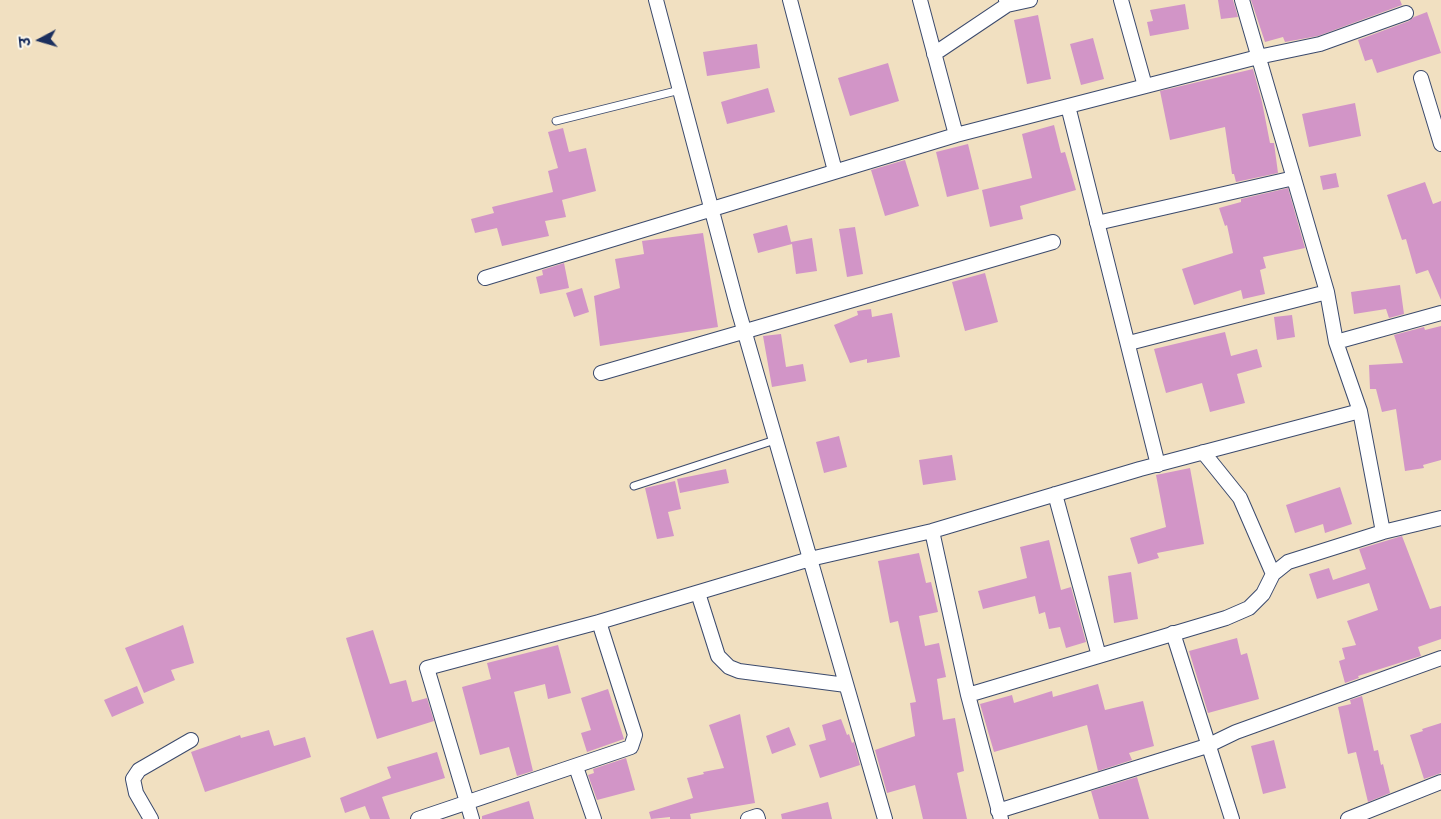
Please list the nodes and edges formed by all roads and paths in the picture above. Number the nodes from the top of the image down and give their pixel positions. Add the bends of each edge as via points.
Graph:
1 (656, 0) edge
2 (790, 0) edge
3 (920, 0) edge
4 (1030, 0) edge
5 (1122, 0) edge
6 (1242, 0) edge
7 (1007, 3) edge
8 (1406, 13) dead end
9 (934, 54) junction
10 (1258, 57) junction
11 (1421, 78) dead end
12 (1145, 86) junction
13 (680, 90) junction
14 (1068, 106) junction
15 (556, 121) dead end
16 (956, 135) junction
17 (1441, 144) edge
18 (835, 171) junction
19 (1294, 178) junction
20 (710, 210) junction
21 (1098, 222) junction
22 (1053, 242) dead end
23 (485, 278) dead end
24 (1327, 292) junction
25 (1441, 313) edge
26 (745, 330) junction
27 (1336, 342) junction
28 (1129, 344) junction
29 (601, 373) dead end
30 (1360, 411) junction
31 (775, 440) junction
32 (1203, 452) junction
33 (1158, 465) junction
34 (634, 486) dead end
35 (1055, 494) junction
36 (1441, 518) edge
37 (932, 531) junction
38 (1383, 532) junction
39 (810, 559) junction
40 (1273, 574) junction
41 (698, 593) junction
42 (599, 622) junction
43 (1173, 633) junction
44 (1098, 656) junction
45 (1441, 658) edge
46 (846, 685) junction
47 (968, 695) junction
48 (191, 740) dead end
49 (1207, 746) junction
50 (576, 767) junction
51 (1441, 782) edge
52 (468, 803) junction
53 (999, 815) edge
54 (151, 819) edge
55 (418, 819) edge
56 (472, 819) edge
57 (594, 819) edge
58 (748, 819) edge
59 (758, 819) edge
60 (885, 819) edge
61 (1232, 819) edge
62 (1348, 819) edge

1 - 13 street
2 - 18 street
3 - 9 street
4 - 7 street
5 - 12 street
6 - 10 street
7 - 9 street
8 - 10 street via 1320,44
9 - 16 street
10 - 12 street
10 - 19 street
11 - 17 street
12 - 14 street
13 - 15 lane
13 - 20 street
14 - 16 street
14 - 21 street
16 - 18 street
18 - 20 street
19 - 21 street
19 - 24 street
20 - 23 street
20 - 26 street
21 - 28 street
22 - 26 street
24 - 27 street
24 - 28 street
25 - 27 street
26 - 29 street
26 - 31 street
27 - 30 street
28 - 33 street
30 - 32 street
30 - 38 street
31 - 34 lane
31 - 39 street
32 - 33 street
32 - 40 street via 1240,498
33 - 35 street
35 - 37 street
35 - 44 street
36 - 38 street
37 - 39 street
37 - 47 street
38 - 40 street via 1288,562
39 - 41 street
39 - 46 street
40 - 43 street via 1263,594 1248,608 1226,618
41 - 42 street
41 - 46 street via 718,656 729,667
42 - 50 street via 635,735 634,742 624,751
42 - 52 street via 427,668
43 - 44 street
43 - 49 street
44 - 47 street
45 - 49 street via 1236,732
46 - 60 street
47 - 53 street
48 - 54 street via 139,770 133,779 136,794
49 - 53 street
49 - 61 street
50 - 52 street
50 - 57 street
51 - 62 street
52 - 55 street
52 - 56 street
58 - 59 street via 757,816

